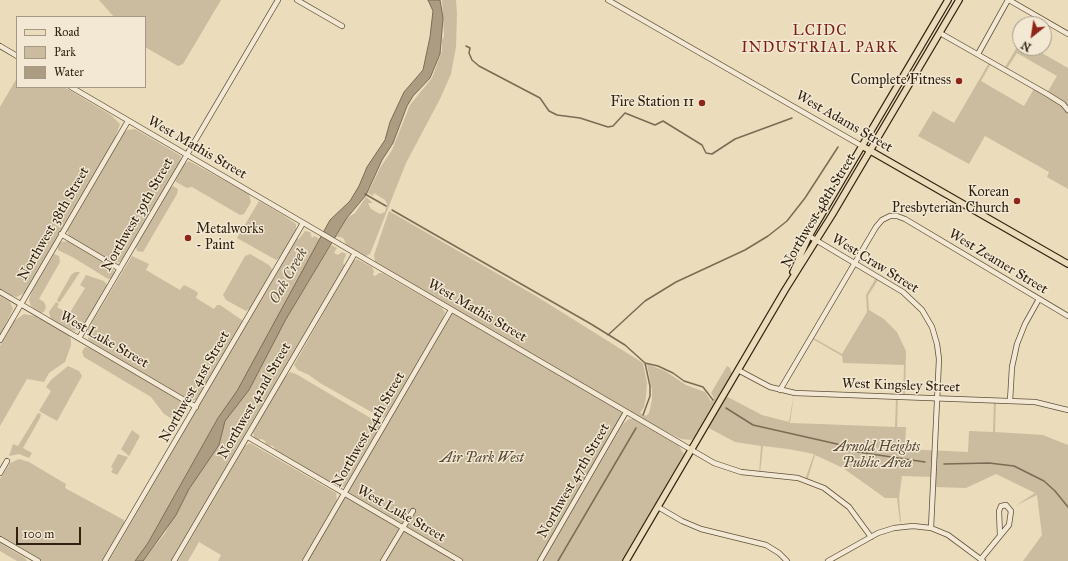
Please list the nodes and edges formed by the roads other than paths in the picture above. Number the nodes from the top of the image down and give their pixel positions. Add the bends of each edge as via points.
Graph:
1 (278, 0) edge
2 (297, 0) edge
3 (608, 0) edge
4 (948, 0) edge
5 (955, 0) edge
6 (959, 0) edge
7 (1009, 0) edge
8 (342, 26) dead end
9 (940, 33) junction
10 (1068, 34) edge
11 (0, 46) edge
12 (978, 54) junction
13 (16, 55) edge
14 (73, 88) edge
15 (1068, 110) edge
16 (128, 120) junction
17 (862, 146) junction
18 (870, 150) junction
19 (186, 154) junction
20 (303, 222) junction
21 (61, 234) junction
22 (809, 236) junction
23 (816, 240) junction
24 (354, 253) junction
25 (855, 263) junction
26 (1068, 264) edge
27 (120, 269) junction
28 (785, 290) junction
29 (0, 292) edge
30 (1039, 299) junction
31 (20, 304) junction
32 (451, 310) junction
33 (1068, 316) edge
34 (79, 338) junction
35 (0, 340) edge
36 (738, 370) junction
37 (780, 390) junction
38 (938, 398) junction
39 (1010, 401) junction
40 (196, 407) junction
41 (1068, 410) edge
42 (626, 412) junction
43 (248, 437) junction
44 (691, 450) junction
45 (7, 461) dead end
46 (0, 473) edge
47 (345, 494) junction
48 (658, 507) junction
49 (413, 511) dead end
50 (403, 528) junction
51 (932, 528) junction
52 (1000, 536) junction
53 (870, 537) junction
54 (0, 539) edge
55 (982, 560) edge
56 (38, 561) edge
57 (105, 561) edge
58 (174, 561) edge
59 (305, 561) edge
60 (383, 561) edge
61 (460, 561) edge
62 (540, 561) edge
63 (626, 561) edge
64 (787, 561) edge
65 (828, 561) edge

1 - 19 street, Northwest 39th Street
2 - 8 street
3 - 17 street, West Adams Street
4 - 17 main road, Northwest 48th Street
5 - 9 main road via 938,28
6 - 9 main road, Northwest 48th Street
7 - 10 street
7 - 12 street
9 - 12 street
9 - 18 main road, Northwest 48th Street
11 - 13 street
12 - 15 street via 1052,97
14 - 16 street, West Mathis Street
16 - 19 street, West Mathis Street
16 - 21 street, Northwest 38th Street
17 - 18 main road, West Adams Street
17 - 22 main road, Northwest 48th Street
18 - 23 main road, Northwest 48th Street
18 - 26 main road, West Adams Street
19 - 20 street, West Mathis Street
19 - 27 street, Northwest 39th Street
20 - 24 street, West Mathis Street
20 - 40 street, Northwest 41st Street
21 - 27 street
21 - 31 street, Northwest 38th Street
22 - 23 street, West Craw Street
22 - 28 main road, Northwest 48th Street
23 - 25 street, West Craw Street
23 - 28 main road, Northwest 48th Street
24 - 32 street, West Mathis Street
24 - 43 street, Northwest 42nd Street
25 - 30 street, West Zeamer Street via 876,227 888,217 895,216 903,218
25 - 37 street
25 - 38 street, West Craw Street via 906,294 927,318 935,334 938,349
27 - 34 street, Northwest 39th Street
28 - 36 main road, Northwest 48th Street
29 - 31 street, West Luke Street
30 - 33 street, West Zeamer Street
30 - 39 street via 1017,344 1012,367
31 - 34 street, West Luke Street
31 - 35 street, Northwest 38th Street
32 - 42 street, West Mathis Street
32 - 47 street, Northwest 44th Street
34 - 40 street, West Luke Street
36 - 37 street, West Kingsley Street
36 - 44 main road, Northwest 48th Street
37 - 38 street, West Kingsley Street via 815,395
38 - 39 street, West Kingsley Street
38 - 51 street, West Craw Street
39 - 41 street, West Kingsley Street via 1040,402
40 - 57 street, Northwest 41st Street
42 - 44 street, West Mathis Street
42 - 62 street, Northwest 47th Street
43 - 47 street, West Luke Street
43 - 58 street, Northwest 42nd Street
44 - 48 main road, Northwest 48th Street
44 - 53 street, West Mathis Street via 730,470 794,477 824,488 849,507
45 - 46 street
47 - 50 street, West Luke Street
47 - 59 street, Northwest 44th Street
48 - 63 main road, Northwest 48th Street
48 - 64 street via 701,529 766,545
49 - 50 street
50 - 60 street
50 - 61 street, West Luke Street
51 - 53 street via 902,527
51 - 55 street via 957,540
52 - 52 street via 998,511 1001,506 1006,505 1011,510 1011,520
52 - 55 street
53 - 65 street
54 - 56 street

